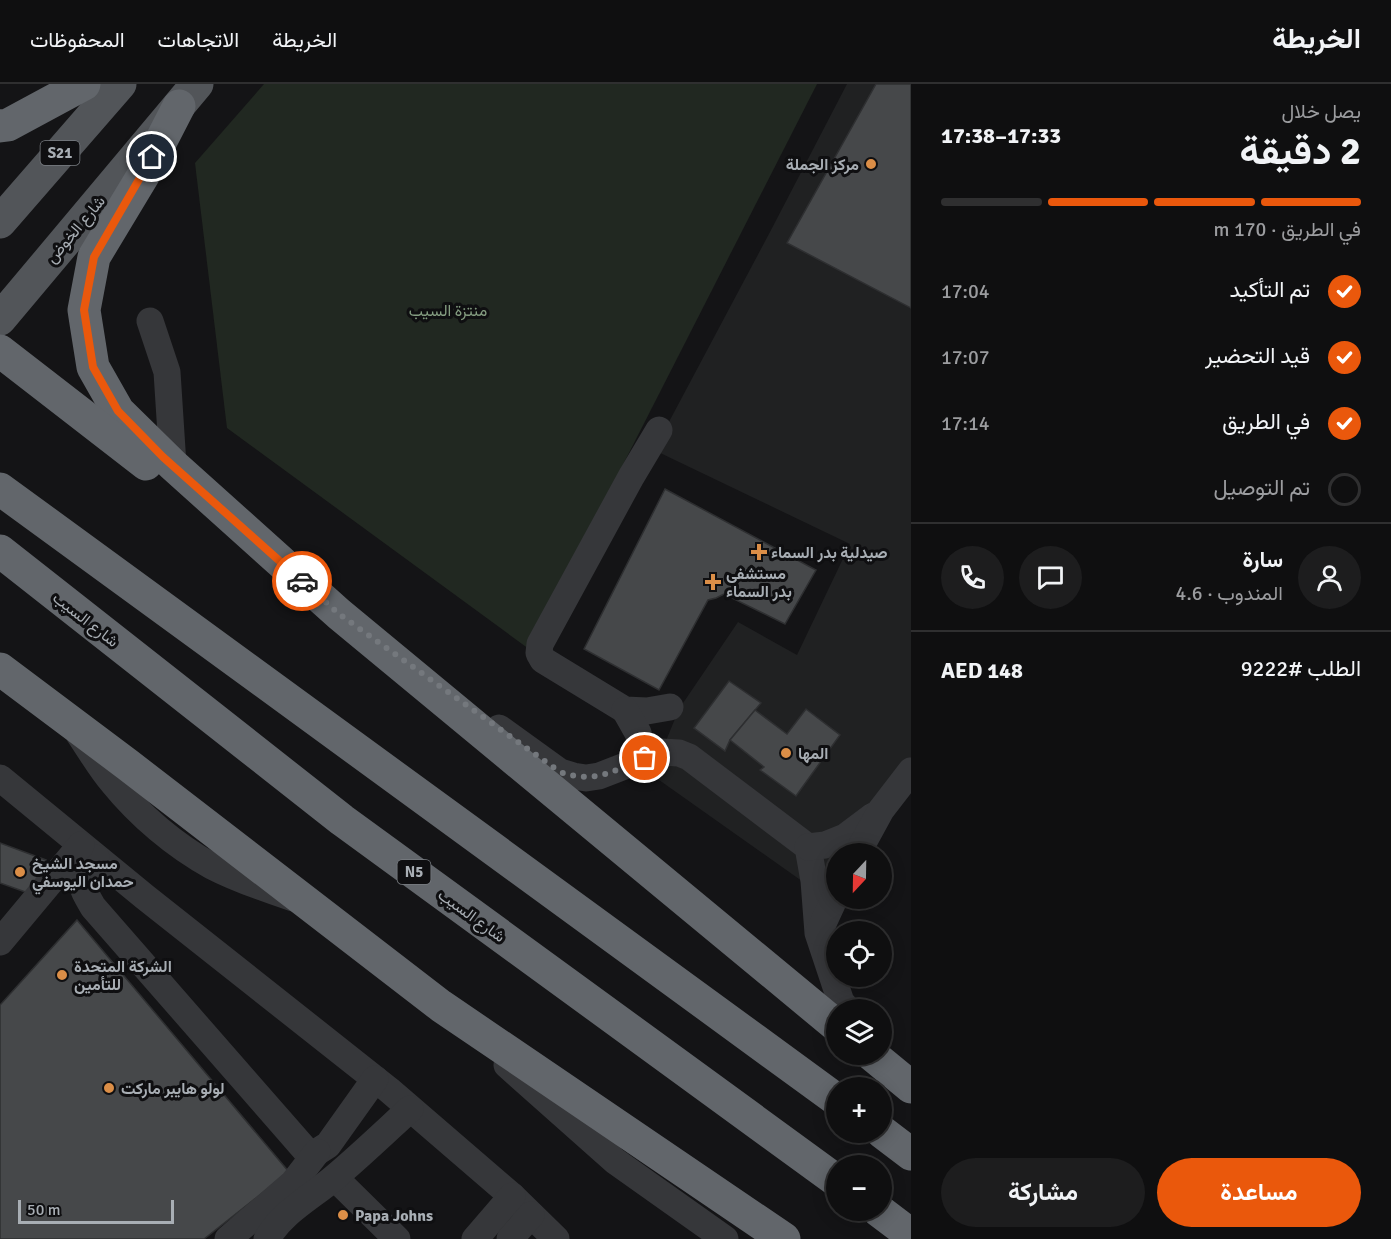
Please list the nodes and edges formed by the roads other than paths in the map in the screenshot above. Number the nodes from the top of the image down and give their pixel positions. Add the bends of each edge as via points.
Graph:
1 (84, 84) edge
2 (120, 84) edge
3 (188, 95) edge
4 (0, 126) edge
5 (0, 222) edge
6 (0, 319) edge
7 (150, 321) dead end
8 (0, 351) edge
9 (659, 430) dead end
10 (173, 465) junction
11 (5, 494) edge
12 (0, 550) edge
13 (339, 614) junction
14 (0, 669) edge
15 (625, 710) junction
16 (645, 758) junction
17 (911, 771) edge
18 (0, 778) edge
19 (881, 810) junction
20 (863, 843) edge
21 (808, 847) junction
22 (89, 851) junction
23 (829, 909) edge
24 (818, 933) junction
25 (0, 942) edge
26 (841, 999) edge
27 (441, 1006) junction
28 (826, 1017) edge
29 (892, 1058) edge
30 (884, 1065) edge
31 (911, 1078) edge
32 (375, 1079) junction
33 (911, 1087) edge
34 (826, 1092) edge
35 (410, 1109) junction
36 (892, 1140) edge
37 (317, 1152) junction
38 (911, 1154) edge
39 (826, 1173) edge
40 (334, 1178) junction
41 (512, 1196) junction
42 (531, 1215) junction
43 (892, 1221) edge
44 (911, 1235) edge
45 (228, 1239) edge
46 (267, 1239) edge
47 (398, 1239) edge
48 (475, 1239) edge
49 (510, 1239) edge
50 (556, 1239) edge
51 (725, 1239) edge
52 (784, 1239) edge

1 - 4 highway
2 - 5 main road, S21
3 - 6 main road, شارع الخوض
3 - 10 highway via 94,257 84,310 93,367 118,411
7 - 10 street via 167,372
8 - 13 highway
9 - 15 street via 540,644 543,660
10 - 13 highway
11 - 34 highway
12 - 39 highway, شارع السيب / N5 via 342,820
13 - 16 street via 560,772 586,778 599,776
13 - 28 highway
14 - 27 highway
15 - 16 street via 638,733
15 - 16 street via 670,707
16 - 21 street via 660,752 689,757
17 - 19 street
18 - 22 street
19 - 20 street
19 - 21 street via 845,837
21 - 24 street
22 - 25 street
22 - 32 street
22 - 37 street via 82,889 93,907 308,1153
23 - 24 street
24 - 26 street
27 - 51 street via 615,1161
27 - 52 highway
29 - 31 street
30 - 33 highway
32 - 35 street
32 - 37 street via 337,1134
35 - 40 street
35 - 41 street
36 - 38 highway
37 - 45 street via 293,1183
40 - 46 street via 284,1218
40 - 47 street
41 - 42 street
41 - 48 street
42 - 49 street
42 - 50 street
43 - 44 highway

